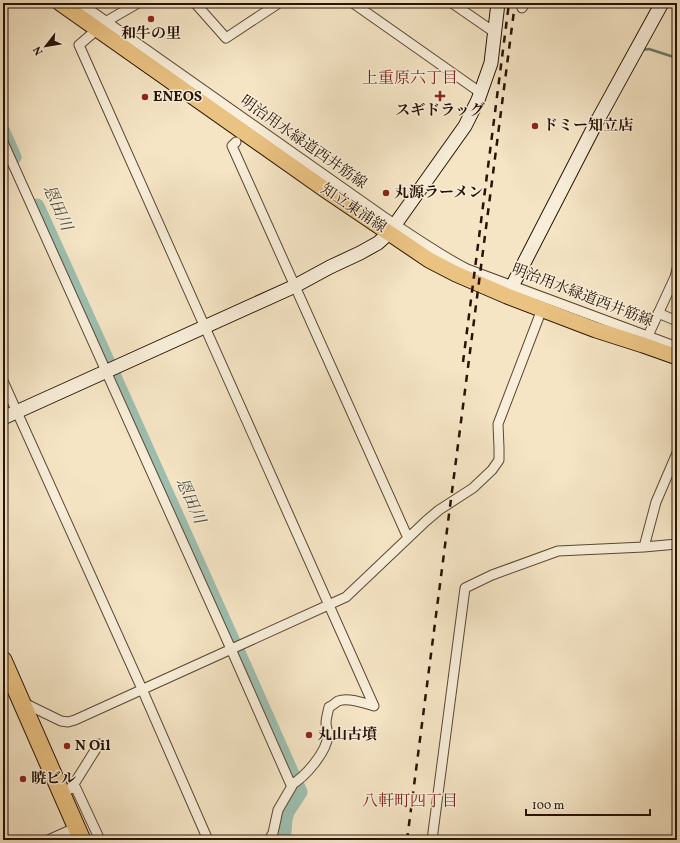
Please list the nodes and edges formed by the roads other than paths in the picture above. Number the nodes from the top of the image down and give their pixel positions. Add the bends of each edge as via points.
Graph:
1 (60, 3) edge
2 (80, 3) edge
3 (138, 3) edge
4 (195, 3) edge
5 (279, 3) edge
6 (353, 3) edge
7 (452, 3) edge
8 (498, 3) edge
9 (662, 3) edge
10 (102, 25) junction
11 (494, 32) junction
12 (481, 93) junction
13 (3, 142) edge
14 (236, 142) dead end
15 (392, 228) junction
16 (677, 269) edge
17 (295, 286) junction
18 (510, 291) junction
19 (542, 309) junction
20 (658, 314) junction
21 (677, 321) edge
22 (204, 327) junction
23 (645, 341) junction
24 (677, 346) edge
25 (677, 357) edge
26 (106, 371) junction
27 (3, 381) edge
28 (16, 411) junction
29 (3, 418) edge
30 (677, 453) edge
31 (408, 538) junction
32 (677, 544) edge
33 (644, 547) junction
34 (329, 604) junction
35 (231, 649) junction
36 (3, 660) edge
37 (142, 689) junction
38 (22, 702) junction
39 (99, 744) dead end
40 (294, 783) junction
41 (69, 790) junction
42 (80, 834) edge
43 (48, 840) edge
44 (100, 840) edge
45 (208, 840) edge
46 (269, 840) edge
47 (432, 840) edge

1 - 10 main road, 知立東浦線
2 - 10 street
3 - 10 street
4 - 5 street via 226,38
6 - 12 street
7 - 11 street
8 - 11 street
9 - 18 street via 591,132
10 - 15 main road, 知立東浦線 via 327,191
10 - 22 street via 79,45
11 - 12 street via 491,63
12 - 15 street via 465,126
13 - 26 street
14 - 17 street via 232,146
15 - 17 street via 378,243
15 - 18 main road, 知立東浦線 via 436,264 456,274
16 - 20 street
17 - 22 street
17 - 31 street
18 - 19 main road, 知立東浦線
18 - 23 street, 明治用水緑道西井筋線
19 - 23 main road, 知立東浦線 via 596,330
19 - 31 street via 498,424 499,460 473,488 439,510
20 - 21 street
20 - 23 street
22 - 26 street
22 - 34 street
23 - 24 street, 明治用水緑道西井筋線
23 - 25 main road, 知立東浦線
26 - 28 street
26 - 35 street
27 - 28 street
28 - 29 street
28 - 37 street
30 - 33 street via 656,502
31 - 34 street via 346,597
32 - 33 street
33 - 47 street via 558,551 492,575 465,588
34 - 35 street
34 - 40 street via 374,706 346,700 338,701 329,707 325,747 317,760
35 - 37 street
35 - 40 street
36 - 38 highway
37 - 38 street via 68,722
37 - 45 street
38 - 41 highway
39 - 41 street
40 - 46 street via 278,810
41 - 42 highway
41 - 44 street
42 - 43 street

